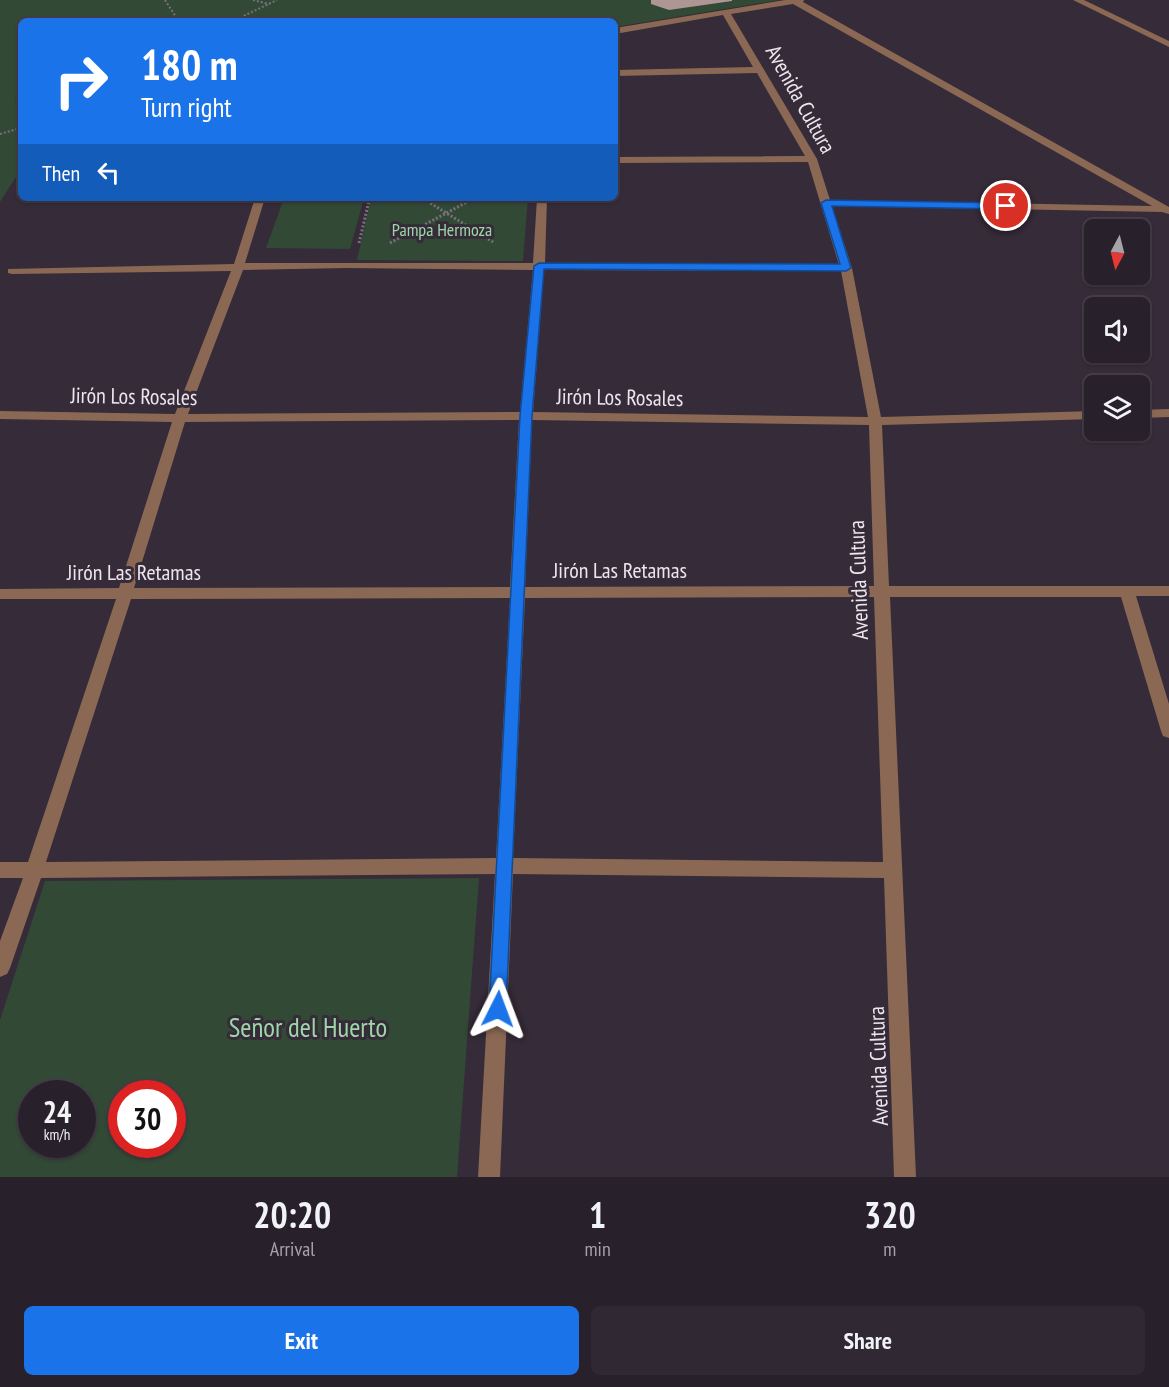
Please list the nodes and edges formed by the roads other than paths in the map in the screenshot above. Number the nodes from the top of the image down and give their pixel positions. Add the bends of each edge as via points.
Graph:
1 (798, 0) edge
2 (1077, 0) edge
3 (726, 13) junction
4 (618, 31) edge
5 (1169, 44) edge
6 (760, 70) junction
7 (618, 73) edge
8 (812, 159) junction
9 (618, 160) edge
10 (259, 201) edge
11 (542, 201) edge
12 (826, 203) junction
13 (1167, 210) edge
14 (539, 266) junction
15 (238, 268) junction
16 (846, 268) junction
17 (12, 271) dead end
18 (1169, 413) edge
19 (1150, 414) edge
20 (0, 415) edge
21 (1084, 415) edge
22 (526, 416) junction
23 (180, 418) junction
24 (875, 421) junction
25 (1127, 591) junction
26 (1169, 591) edge
27 (881, 592) junction
28 (518, 593) junction
29 (0, 594) edge
30 (125, 594) junction
31 (1169, 731) edge
32 (505, 866) junction
33 (35, 869) junction
34 (0, 870) edge
35 (892, 870) junction
36 (0, 968) edge
37 (489, 1177) edge
38 (905, 1177) edge

1 - 3 street
1 - 13 street
2 - 5 street
3 - 4 street
3 - 6 street, Avenida Cultura
6 - 7 street
6 - 8 street, Avenida Cultura
8 - 9 street
8 - 12 street, Avenida Cultura
10 - 15 street
11 - 14 street
12 - 13 street
12 - 16 street, Avenida Cultura
14 - 15 street
14 - 16 street
14 - 22 street
15 - 17 street
15 - 23 street
16 - 24 street, Avenida Cultura
18 - 19 street
20 - 23 street, Jirón Los Rosales
21 - 24 street, Jirón Los Rosales
22 - 23 street, Jirón Los Rosales
22 - 24 street, Jirón Los Rosales
22 - 28 street
23 - 30 street
24 - 27 street, Avenida Cultura
25 - 26 street, Jirón Las Retamas
25 - 27 street, Jirón Las Retamas
25 - 31 street
27 - 28 street, Jirón Las Retamas
27 - 35 street, Avenida Cultura
28 - 30 street, Jirón Las Retamas
28 - 32 street
29 - 30 street, Jirón Las Retamas
30 - 33 street
32 - 33 street
32 - 35 street
32 - 37 street
33 - 34 street
33 - 36 street
35 - 38 street, Avenida Cultura

